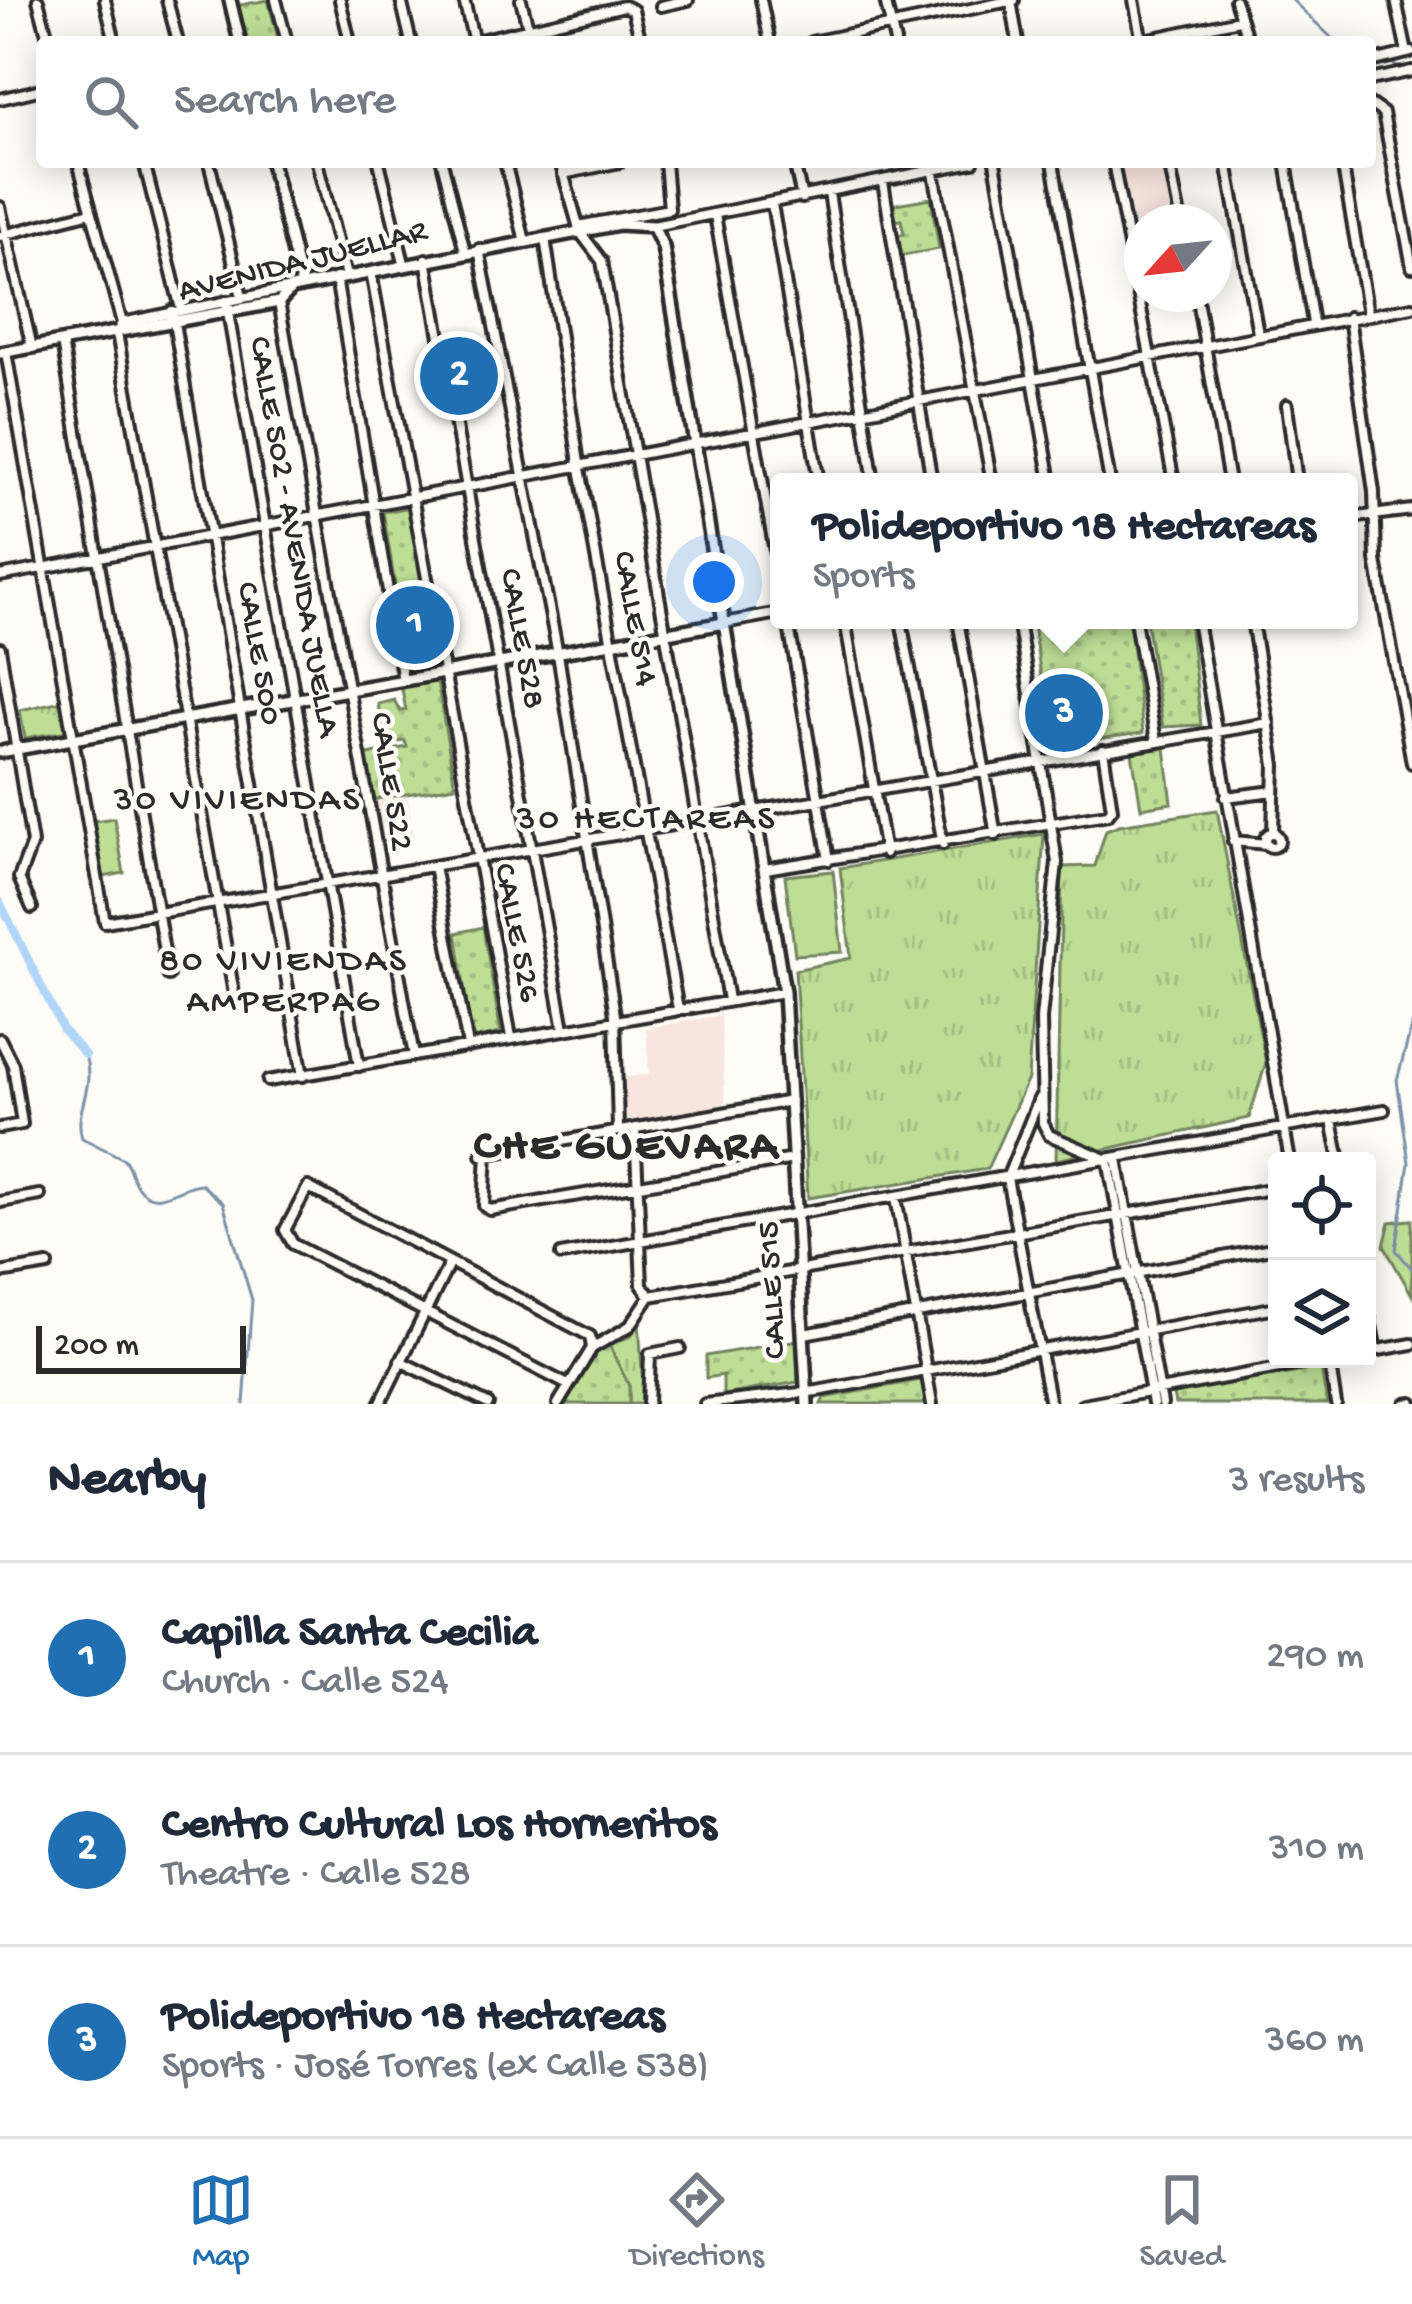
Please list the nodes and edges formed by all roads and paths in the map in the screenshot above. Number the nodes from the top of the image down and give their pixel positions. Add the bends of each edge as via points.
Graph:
1 (38, 0) edge
2 (105, 0) edge
3 (167, 0) edge
4 (230, 0) edge
5 (276, 0) edge
6 (340, 0) edge
7 (401, 0) edge
8 (464, 0) edge
9 (521, 0) edge
10 (688, 0) edge
11 (761, 0) edge
12 (885, 0) edge
13 (1012, 0) edge
14 (1134, 0) edge
15 (1235, 0) edge
16 (1396, 0) edge
17 (661, 6) dead end
18 (1239, 20) junction
19 (891, 26) junction
20 (529, 30) junction
21 (47, 36) edge
22 (114, 36) edge
23 (176, 36) edge
24 (239, 36) edge
25 (285, 36) edge
26 (349, 36) edge
27 (410, 36) edge
28 (472, 36) edge
29 (501, 36) edge
30 (530, 36) edge
31 (640, 36) edge
32 (769, 36) edge
33 (841, 36) edge
34 (894, 36) edge
35 (1017, 36) edge
36 (1139, 36) edge
37 (1167, 36) edge
38 (1246, 36) edge
39 (1410, 52) edge
40 (1376, 60) edge
41 (1412, 71) edge
42 (1376, 79) edge
43 (36, 90) edge
44 (0, 99) edge
45 (1376, 108) edge
46 (80, 168) edge
47 (146, 168) edge
48 (210, 168) edge
49 (272, 168) edge
50 (318, 168) edge
51 (380, 168) edge
52 (443, 168) edge
53 (507, 168) edge
54 (562, 168) edge
55 (589, 168) edge
56 (666, 168) edge
57 (795, 168) edge
58 (928, 168) edge
59 (934, 168) edge
60 (996, 168) edge
61 (1054, 168) edge
62 (1114, 168) edge
63 (1170, 168) edge
64 (1228, 168) edge
65 (1287, 168) edge
66 (1343, 168) edge
67 (563, 173) junction
68 (883, 182) junction
69 (829, 193) junction
70 (802, 198) junction
71 (772, 204) junction
72 (1177, 204) edge
73 (0, 207) edge
74 (91, 212) junction
75 (715, 215) junction
76 (653, 226) junction
77 (579, 229) junction
78 (3, 235) edge
79 (545, 238) junction
80 (525, 241) junction
81 (479, 249) junction
82 (464, 251) junction
83 (426, 259) junction
84 (404, 263) junction
85 (1412, 267) edge
86 (370, 271) junction
87 (341, 277) junction
88 (297, 287) junction
89 (242, 297) junction
90 (279, 302) junction
91 (228, 307) junction
92 (1412, 307) edge
93 (1200, 312) edge
94 (176, 314) junction
95 (1368, 314) junction
96 (1349, 317) junction
97 (1313, 323) junction
98 (120, 328) junction
99 (1258, 333) junction
100 (62, 342) junction
101 (1206, 345) junction
102 (32, 348) junction
103 (3, 353) edge
104 (1150, 355) junction
105 (1088, 366) junction
106 (1032, 376) junction
107 (974, 387) junction
108 (915, 398) junction
109 (1287, 405) dead end
110 (860, 408) junction
111 (807, 419) junction
112 (750, 430) junction
113 (690, 442) junction
114 (631, 453) junction
115 (579, 463) junction
116 (817, 473) edge
117 (872, 473) edge
118 (930, 473) edge
119 (990, 473) edge
120 (1049, 473) edge
121 (1108, 473) edge
122 (1172, 473) edge
123 (1227, 473) edge
124 (1296, 473) edge
125 (523, 474) junction
126 (468, 484) junction
127 (412, 496) junction
128 (372, 504) junction
129 (1412, 510) edge
130 (320, 515) junction
131 (1375, 515) junction
132 (1358, 517) edge
133 (266, 525) junction
134 (770, 529) edge
135 (212, 536) junction
136 (154, 547) junction
137 (100, 558) junction
138 (46, 568) junction
139 (0, 576) edge
140 (770, 615) edge
141 (724, 623) junction
142 (790, 629) edge
143 (847, 629) edge
144 (903, 629) edge
145 (960, 629) edge
146 (1020, 629) edge
147 (1137, 629) edge
148 (1198, 629) edge
149 (1253, 629) edge
150 (668, 634) junction
151 (614, 644) junction
152 (0, 648) edge
153 (558, 654) junction
154 (502, 664) junction
155 (446, 674) junction
156 (403, 681) junction
157 (350, 691) junction
158 (1412, 697) edge
159 (1399, 699) junction
160 (296, 700) junction
161 (242, 709) junction
162 (186, 720) junction
163 (1269, 723) junction
164 (130, 729) junction
165 (1214, 732) junction
166 (75, 738) junction
167 (1156, 741) junction
168 (19, 748) junction
169 (1102, 750) junction
170 (0, 752) edge
171 (1042, 759) junction
172 (1412, 764) edge
173 (985, 770) junction
174 (930, 779) junction
175 (874, 788) junction
176 (1274, 794) junction
177 (1226, 797) junction
178 (818, 798) junction
179 (755, 808) junction
180 (698, 819) junction
181 (1053, 826) junction
182 (644, 829) junction
183 (996, 835) junction
184 (586, 839) junction
185 (1232, 841) junction
186 (943, 844) junction
187 (530, 849) junction
188 (885, 854) junction
189 (476, 858) junction
190 (829, 860) junction
191 (434, 866) junction
192 (765, 869) junction
193 (380, 875) junction
194 (328, 884) junction
195 (272, 895) junction
196 (218, 903) junction
197 (32, 908) dead end
198 (159, 913) junction
199 (168, 975) dead end
200 (784, 992) junction
201 (728, 1000) junction
202 (236, 1005) dead end
203 (678, 1009) junction
204 (615, 1020) junction
205 (564, 1029) junction
206 (511, 1037) junction
207 (0, 1039) edge
208 (468, 1046) junction
209 (414, 1056) junction
210 (359, 1066) junction
211 (303, 1076) junction
212 (268, 1081) dead end
213 (1042, 1090) junction
214 (791, 1101) junction
215 (1384, 1110) dead end
216 (1332, 1120) junction
217 (635, 1127) junction
218 (0, 1128) edge
219 (1284, 1128) junction
220 (618, 1130) junction
221 (1288, 1152) edge
222 (1338, 1152) edge
223 (1113, 1159) junction
224 (794, 1160) junction
225 (1006, 1178) junction
226 (640, 1184) junction
227 (1268, 1190) edge
228 (40, 1195) dead end
229 (896, 1197) junction
230 (0, 1202) edge
231 (796, 1213) junction
232 (1124, 1216) junction
233 (1018, 1235) junction
234 (641, 1241) junction
235 (1268, 1249) edge
236 (906, 1254) junction
237 (561, 1255) dead end
238 (450, 1262) junction
239 (48, 1264) dead end
240 (799, 1271) junction
241 (0, 1273) edge
242 (1134, 1274) junction
243 (1030, 1293) junction
244 (647, 1295) junction
245 (1268, 1309) edge
246 (425, 1313) junction
247 (917, 1313) junction
248 (1144, 1331) junction
249 (804, 1334) junction
250 (1412, 1343) edge
251 (592, 1348) junction
252 (680, 1348) dead end
253 (1040, 1350) junction
254 (1376, 1350) edge
255 (400, 1360) junction
256 (1279, 1368) edge
257 (1330, 1368) edge
258 (926, 1371) junction
259 (568, 1385) junction
260 (806, 1390) junction
261 (1155, 1391) junction
262 (380, 1404) edge
263 (488, 1404) edge
264 (558, 1404) edge
265 (648, 1404) edge
266 (705, 1404) edge
267 (807, 1404) edge
268 (932, 1404) edge
269 (1050, 1404) edge
270 (1083, 1404) edge
271 (1158, 1404) edge
272 (1336, 1404) edge

1 - 21 street
2 - 22 street
3 - 23 street
4 - 24 street
5 - 25 street
6 - 26 street
7 - 27 street
8 - 28 street
9 - 20 street
10 - 17 street
11 - 32 street
12 - 19 street
13 - 19 street
13 - 35 street
14 - 36 street
15 - 18 street
16 - 39 street
18 - 37 street
18 - 38 street
19 - 33 street
19 - 34 street
20 - 29 street
20 - 30 street
20 - 31 street via 624,6 633,10
39 - 40 street
41 - 42 street
43 - 44 street
45 - 85 street
46 - 74 street
47 - 94 street, CALLE 500
48 - 89 street
49 - 88 street
50 - 87 street
51 - 84 street
52 - 82 street
53 - 80 street
54 - 67 street
55 - 67 street
56 - 77 street via 669,208
57 - 70 street
58 - 68 street, AVENIDA JUELLAR
59 - 107 street
60 - 106 street
61 - 105 street
62 - 104 street
63 - 72 street
64 - 99 street
65 - 97 street
66 - 95 street
67 - 77 street
68 - 69 street, AVENIDA JUELLAR
68 - 108 street
69 - 70 street, AVENIDA JUELLAR
69 - 110 street
70 - 71 street, AVENIDA JUELLAR
71 - 75 street, AVENIDA JUELLAR
71 - 111 street
73 - 78 street
74 - 78 street
74 - 98 street
75 - 76 street, AVENIDA JUELLAR
75 - 112 street
76 - 77 street, AVENIDA JUELLAR
76 - 113 street, CALLE 515 via 663,247
77 - 79 street, AVENIDA JUELLAR
77 - 114 street via 602,261
78 - 102 street
79 - 80 street, AVENIDA JUELLAR
79 - 115 street, CALLE 514
80 - 81 street, AVENIDA JUELLAR
81 - 82 street, AVENIDA JUELLAR
81 - 125 street
82 - 83 street, AVENIDA JUELLAR
83 - 84 street, AVENIDA JUELLAR
83 - 126 street, CALLE 528
84 - 86 street, AVENIDA JUELLAR
86 - 87 street, AVENIDA JUELLAR
86 - 127 street, CALLE 526
87 - 88 street, AVENIDA JUELLAR
87 - 128 street
88 - 89 street
88 - 90 street, AVENIDA JUELLAR
89 - 91 street
90 - 91 street, AVENIDA JUELLAR
90 - 130 street, CALLE 522
91 - 94 street, AVENIDA JUELLAR
91 - 133 street, CALLE 502 - AVENIDA JUELLA
92 - 95 street
93 - 101 street
94 - 98 street, AVENIDA JUELLAR
94 - 135 street, CALLE 500
95 - 96 street
96 - 97 street
96 - 131 street
97 - 99 street
98 - 100 street, AVENIDA JUELLAR
98 - 136 street
99 - 101 street
100 - 102 street, AVENIDA JUELLAR
100 - 137 street
101 - 104 street
101 - 123 street
102 - 103 street, AVENIDA JUELLAR
103 - 138 street
104 - 105 street
104 - 122 street
105 - 106 street
105 - 121 street
106 - 107 street
106 - 120 street
107 - 108 street
107 - 119 street
108 - 110 street
108 - 118 street
109 - 124 street
110 - 111 street
110 - 117 street
111 - 112 street
111 - 116 street
112 - 113 street
112 - 134 street
113 - 114 street
113 - 141 street, CALLE 515
114 - 115 street
114 - 150 street
115 - 125 street
115 - 151 street, CALLE 514
125 - 126 street
125 - 153 street
126 - 127 street
126 - 154 street, CALLE 528
127 - 128 street
127 - 155 street, CALLE 526
128 - 130 street
128 - 156 street
129 - 131 street
130 - 133 street
130 - 157 street, CALLE 522
131 - 132 street
131 - 159 street
133 - 135 street
133 - 160 street, CALLE 502 - AVENIDA JUELLA
135 - 136 street
135 - 161 street, CALLE 500
136 - 137 street
136 - 162 street
137 - 138 street
137 - 164 street
138 - 139 street
138 - 166 street
140 - 141 street
141 - 150 street
141 - 179 street, CALLE 515
142 - 178 street
143 - 175 street
144 - 174 street
145 - 173 street
146 - 171 street
147 - 167 street
148 - 165 street
149 - 163 street
150 - 151 street
150 - 180 street
151 - 153 street
151 - 182 street, CALLE 514
152 - 168 street
153 - 154 street
153 - 184 street
154 - 155 street
154 - 187 street, CALLE 528
155 - 156 street
155 - 189 street, CALLE 526
156 - 157 street
157 - 160 street
157 - 193 street, CALLE 522
158 - 159 street
159 - 172 street
160 - 161 street
160 - 194 street, CALLE 502 - AVENIDA JUELLA
161 - 162 street
161 - 195 street, CALLE 500
162 - 164 street
162 - 196 street
163 - 165 street
163 - 176 street
164 - 166 street
164 - 198 street
165 - 167 street
165 - 177 street
166 - 168 street
166 - 198 street via 105,922
167 - 169 street
168 - 170 street
168 - 197 street via 32,853 19,878
169 - 171 street
169 - 181 street via 1112,809
171 - 173 street
171 - 181 street
173 - 174 street
173 - 183 street
174 - 175 street
174 - 186 street
175 - 178 street
175 - 188 street
176 - 177 street
176 - 185 street via 1279,843
177 - 185 street
178 - 179 street
178 - 190 street
179 - 180 street
179 - 192 street, CALLE 515
180 - 182 street
180 - 201 street
181 - 183 street
181 - 213 street
182 - 184 street
182 - 203 street, CALLE 514
183 - 186 street
184 - 187 street
184 - 204 street
185 - 219 street
186 - 188 street
187 - 189 street
187 - 205 street, CALLE 528
188 - 190 street
189 - 191 street
189 - 206 street, CALLE 526
190 - 192 street
191 - 193 street
191 - 208 street
192 - 200 street, CALLE 515
193 - 194 street
193 - 209 street, CALLE 522
194 - 195 street
194 - 210 street, CALLE 502 - AVENIDA JUELLA
195 - 196 street
195 - 211 street, CALLE 500
196 - 198 street
196 - 202 street
198 - 199 street
200 - 201 street
200 - 214 street, CALLE 515
201 - 203 street
203 - 204 street
204 - 205 street
204 - 220 street
205 - 206 street
206 - 208 street
207 - 218 street via 13,1065 22,1124
208 - 209 street
209 - 210 street
210 - 211 street
211 - 212 street
213 - 223 street via 1046,1132
213 - 225 street
214 - 217 street
214 - 224 street, CALLE 515
215 - 216 street
216 - 219 street
216 - 222 street
217 - 220 street
217 - 226 street
219 - 221 street
219 - 223 street
220 - 226 street via 484,1155 486,1210
223 - 225 street
223 - 232 street
224 - 226 street
224 - 231 street, CALLE 515
225 - 229 street
225 - 233 street
226 - 234 street
227 - 232 street
228 - 230 street
229 - 231 street
229 - 236 street
231 - 234 street
231 - 240 street, CALLE 515
232 - 233 street
232 - 242 street
233 - 236 street
233 - 243 street
234 - 237 street
234 - 244 street
235 - 242 street
236 - 240 street
236 - 247 street
238 - 246 street
238 - 246 street via 308,1187 285,1230 293,1244
238 - 251 street via 590,1336
239 - 241 street
240 - 244 street
240 - 249 street, CALLE 515
242 - 243 street
242 - 248 street
243 - 247 street
243 - 253 street
244 - 251 street via 630,1326
245 - 248 street
246 - 255 street
246 - 259 street
247 - 249 street
247 - 258 street
248 - 253 street
248 - 261 street
249 - 260 street, CALLE 515
250 - 254 street
251 - 259 street
252 - 265 street via 647,1359
253 - 258 street
253 - 269 street
255 - 262 street
255 - 263 street
256 - 261 street
257 - 272 street
258 - 260 street
258 - 268 street
259 - 264 street
260 - 266 street
260 - 267 street, CALLE 515
261 - 270 street
261 - 271 street

